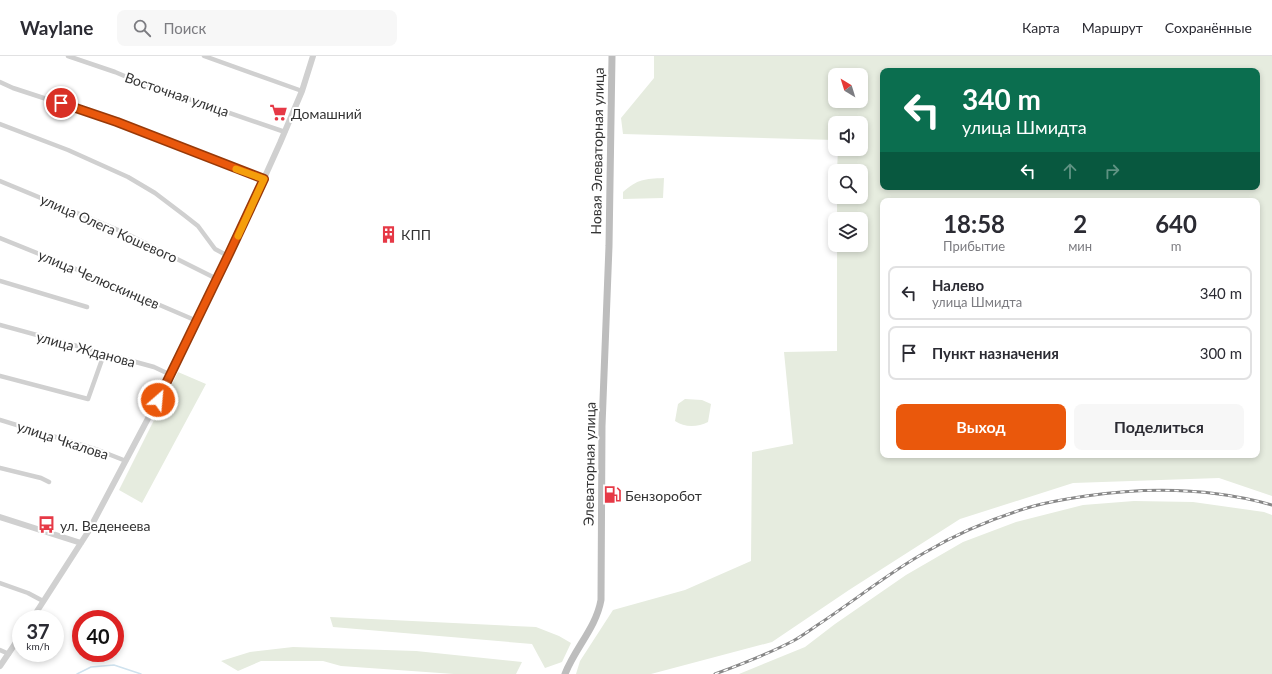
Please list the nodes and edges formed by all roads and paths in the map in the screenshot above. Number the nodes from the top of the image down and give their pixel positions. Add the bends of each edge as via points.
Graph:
1 (68, 56) edge
2 (204, 56) edge
3 (312, 56) edge
4 (612, 56) edge
5 (0, 82) edge
6 (302, 91) junction
7 (0, 124) edge
8 (285, 132) junction
9 (264, 179) junction
10 (0, 181) edge
11 (0, 238) edge
12 (609, 246) joint
13 (228, 256) junction
14 (217, 279) junction
15 (0, 281) edge
16 (87, 307) dead end
17 (197, 321) junction
18 (0, 325) edge
19 (104, 354) junction
20 (170, 375) junction
21 (0, 376) edge
22 (0, 420) edge
23 (126, 460) junction
24 (0, 468) edge
25 (49, 482) dead end
26 (0, 517) edge
27 (82, 543) junction
28 (0, 583) edge
29 (43, 601) junction
30 (38, 610) edge
31 (12, 649) edge
32 (0, 650) edge
33 (9, 654) junction
34 (0, 666) edge
35 (565, 674) edge

1 - 8 street, Восточная улица
2 - 6 street
3 - 6 street
4 - 12 main road, Новая Элеваторная улица
5 - 9 street via 117,122
6 - 8 street
7 - 13 street via 128,177 155,193 198,226 215,249
8 - 9 street
9 - 13 street
10 - 14 street, улица Олега Кошевого via 123,232
11 - 17 street, улица Челюскинцев
12 - 35 main road, Элеваторная улица via 602,426 601,600 594,624
13 - 14 street
14 - 17 street
15 - 16 street
17 - 20 street
18 - 19 street, улица Жданова
19 - 20 street, улица Жданова via 154,367
19 - 21 street via 88,399
20 - 23 street
22 - 23 street, улица Чкалова
23 - 27 street
24 - 25 street
26 - 27 street
27 - 29 street
28 - 29 street
29 - 30 street
31 - 33 street
32 - 33 street
33 - 34 street

